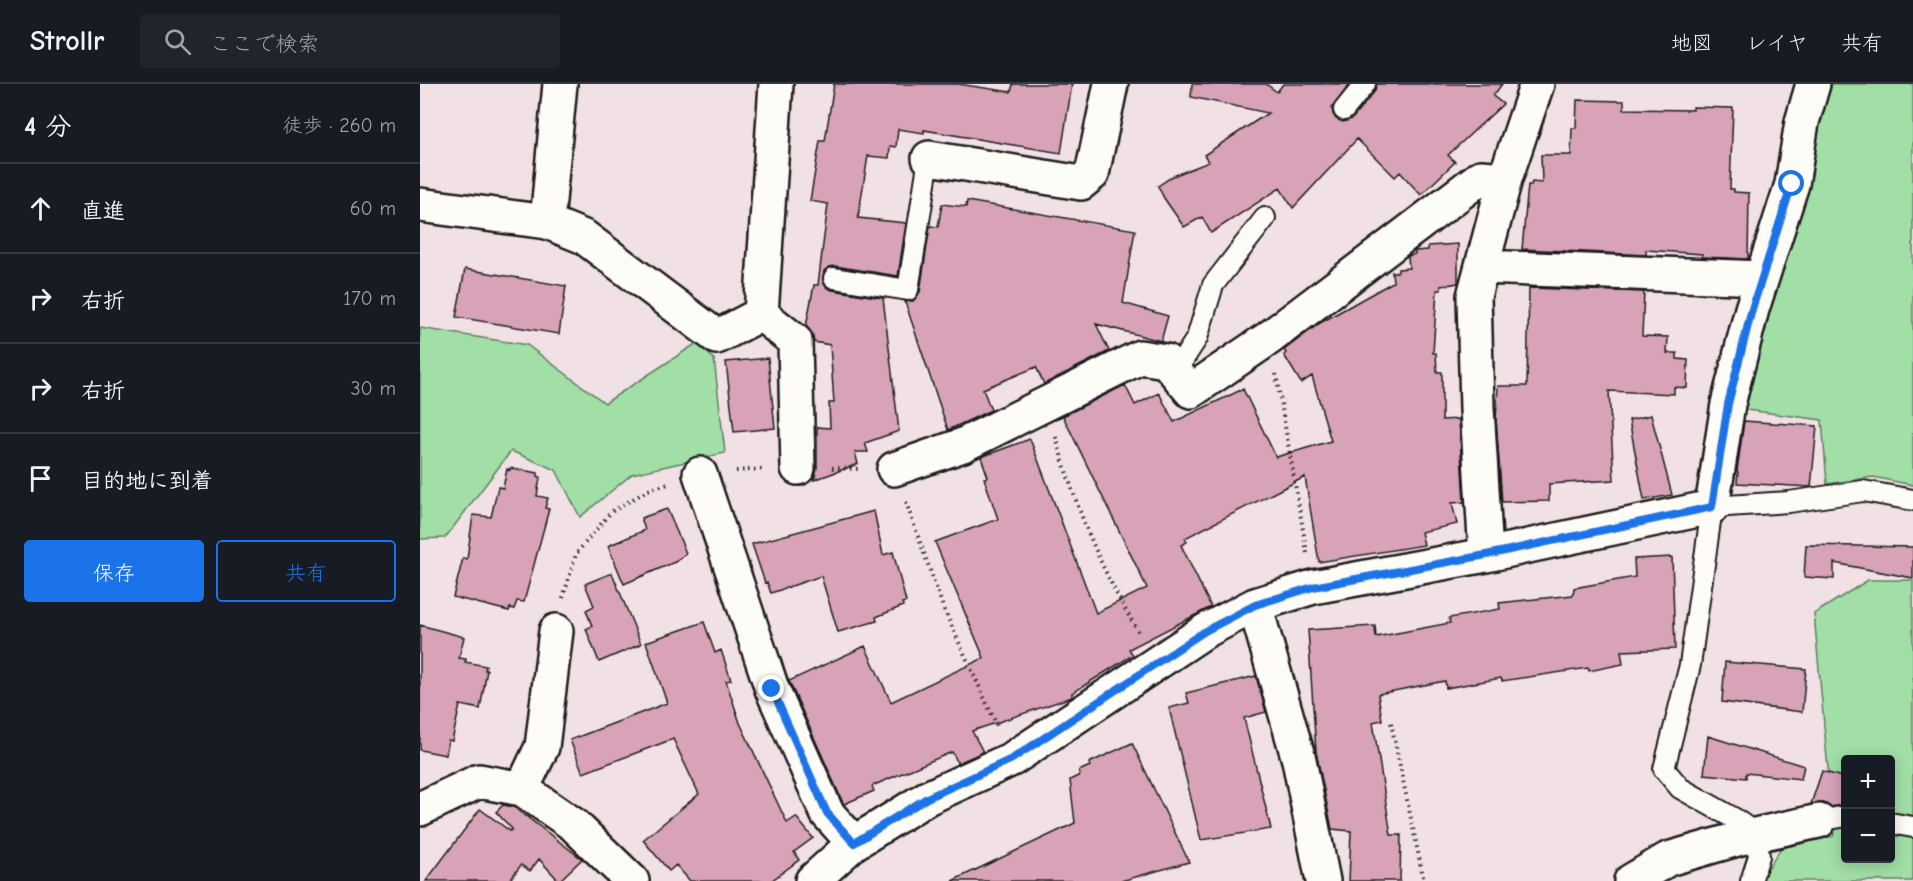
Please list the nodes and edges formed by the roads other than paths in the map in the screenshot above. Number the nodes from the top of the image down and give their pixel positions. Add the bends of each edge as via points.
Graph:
1 (560, 84) edge
2 (776, 84) edge
3 (1111, 84) edge
4 (1365, 84) edge
5 (1537, 84) edge
6 (1813, 84) edge
7 (1344, 110) dead end
8 (929, 158) joint
9 (1505, 179) junction
10 (420, 206) edge
11 (1265, 218) dead end
12 (547, 222) junction
13 (1482, 267) junction
14 (834, 278) dead end
15 (1762, 278) junction
16 (761, 314) junction
17 (1175, 372) junction
18 (798, 468) dead end
19 (894, 469) road end
20 (700, 474) dead end
21 (1913, 500) edge
22 (1712, 507) junction
23 (1486, 555) junction
24 (1255, 605) junction
25 (556, 630) dead end
26 (522, 789) junction
27 (420, 809) edge
28 (1832, 819) edge
29 (1895, 824) edge
30 (1913, 827) edge
31 (1756, 834) junction
32 (854, 843) junction
33 (632, 881) edge
34 (812, 881) edge
35 (1323, 881) edge
36 (1631, 881) edge
37 (1752, 881) edge

1 - 12 street
2 - 16 street
3 - 8 street via 1092,174 1081,183
4 - 7 lane
5 - 9 street
6 - 15 street via 1792,184
8 - 14 lane via 908,290
9 - 13 street
9 - 17 street via 1480,177 1269,338 1191,391
10 - 12 street
11 - 17 lane via 1213,285 1197,338
12 - 16 street via 584,237 717,337
13 - 15 street
13 - 23 street via 1474,296
15 - 22 street via 1728,404
16 - 18 street via 795,341
17 - 19 street via 1166,361 1140,357 963,445
20 - 32 street via 772,689 827,813
21 - 22 lane via 1863,491 1790,502
22 - 23 street
22 - 31 lane via 1690,665 1664,770 1680,788
23 - 24 street via 1313,587
24 - 32 street via 1205,631 1012,759 927,798
24 - 35 street via 1299,760
25 - 26 street via 542,747
26 - 27 street via 480,781
26 - 33 street via 574,825
28 - 31 street
29 - 30 lane
31 - 36 street via 1668,859
31 - 37 lane via 1759,856
32 - 34 street

